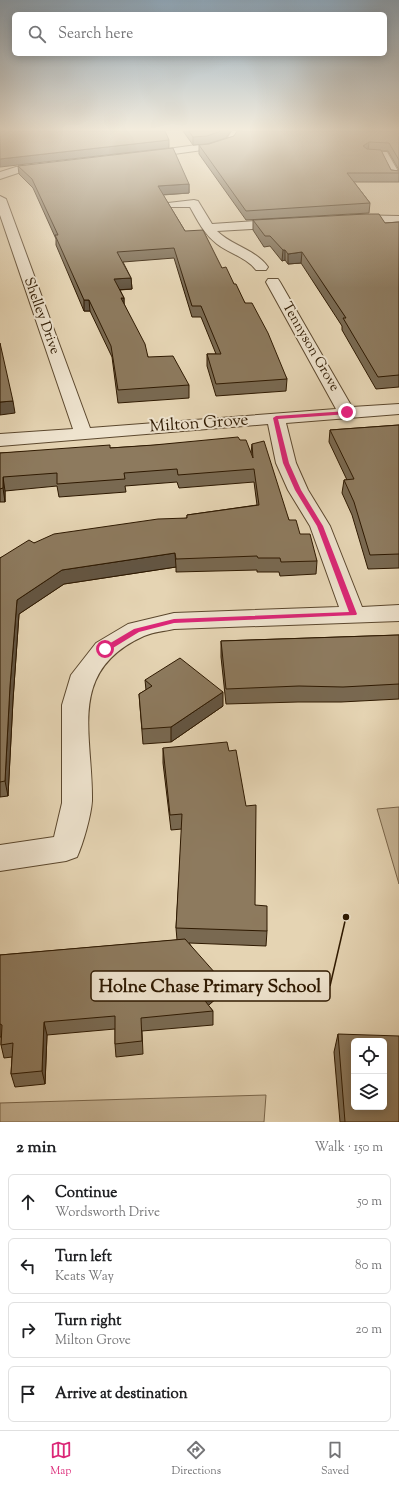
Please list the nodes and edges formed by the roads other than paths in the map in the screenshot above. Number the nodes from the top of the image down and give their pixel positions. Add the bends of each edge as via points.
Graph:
1 (0, 201) edge
2 (172, 205) dead end
3 (341, 219) edge
4 (399, 220) edge
5 (294, 222) edge
6 (208, 228) junction
7 (262, 267) dead end
8 (273, 282) dead end
9 (399, 409) edge
10 (347, 412) junction
11 (276, 418) junction
12 (83, 433) junction
13 (0, 440) edge
14 (399, 613) edge
15 (353, 614) junction
16 (0, 858) edge

1 - 12 street, Shelley Drive
2 - 6 street via 194,203
3 - 4 street
5 - 6 street
6 - 7 street via 222,242 257,261
8 - 10 street, Tennyson Grove
9 - 10 street, Milton Grove
10 - 11 street, Milton Grove
11 - 12 street, Milton Grove
11 - 15 street via 286,463 298,490 320,526
12 - 13 street, Milton Grove
14 - 15 street
15 - 16 street via 174,621 137,630 105,649 84,675 75,705 77,803 66,848

